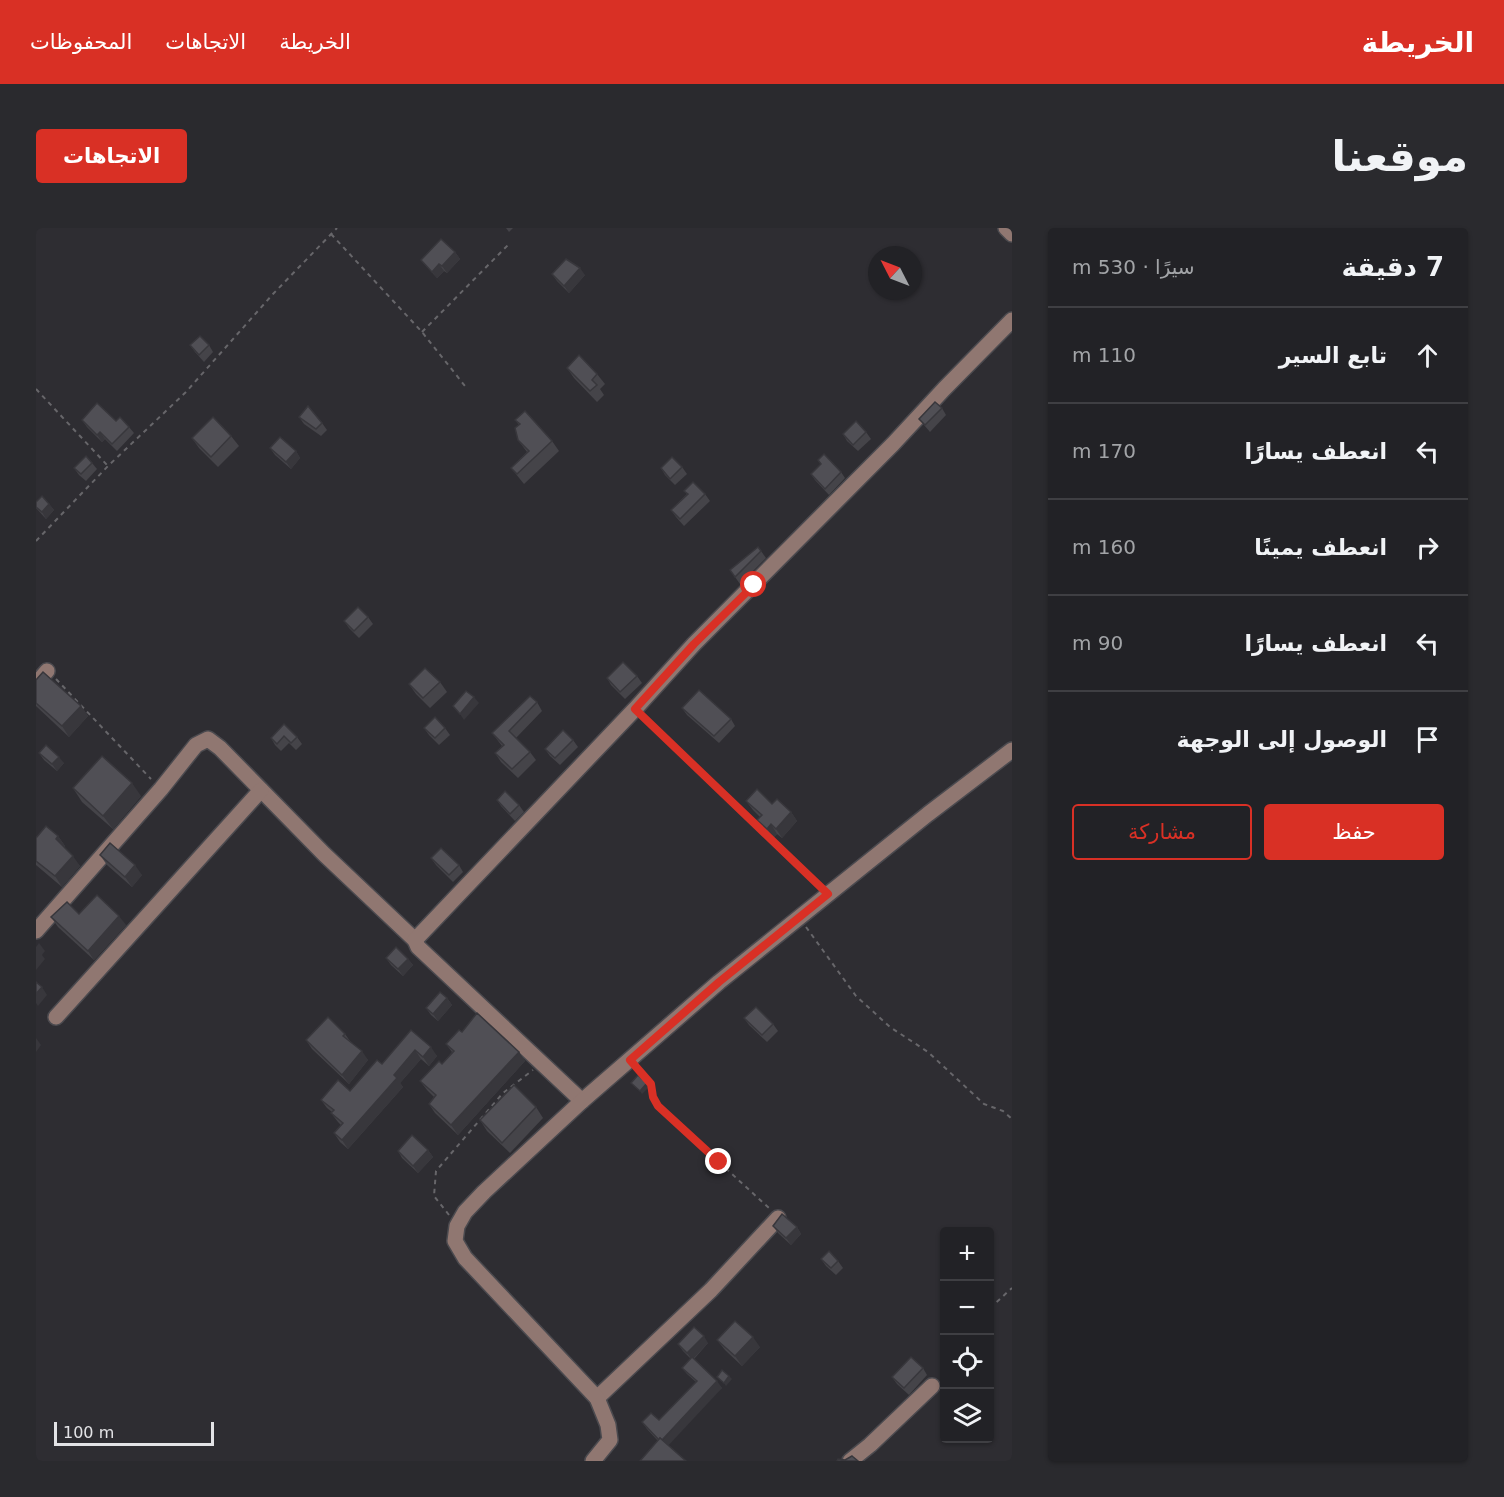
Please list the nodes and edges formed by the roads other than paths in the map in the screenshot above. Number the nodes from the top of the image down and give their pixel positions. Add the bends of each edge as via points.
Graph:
1 (1006, 228) edge
2 (1012, 234) edge
3 (1012, 320) edge
4 (47, 671) road end
5 (36, 684) edge
6 (1012, 750) edge
7 (261, 790) junction
8 (36, 931) edge
9 (415, 940) junction
10 (56, 1017) dead end
11 (582, 1101) junction
12 (778, 1218) edge
13 (932, 1386) dead end
14 (597, 1398) junction
15 (593, 1461) edge
16 (850, 1461) edge

1 - 2 street
3 - 9 street via 694,644
4 - 5 street
6 - 11 street via 719,982
7 - 8 street via 208,739 196,745
7 - 9 street
7 - 10 street
9 - 11 street
11 - 14 street via 465,1212 455,1241 465,1258
12 - 14 street via 711,1290
13 - 16 street
14 - 15 street via 610,1440

